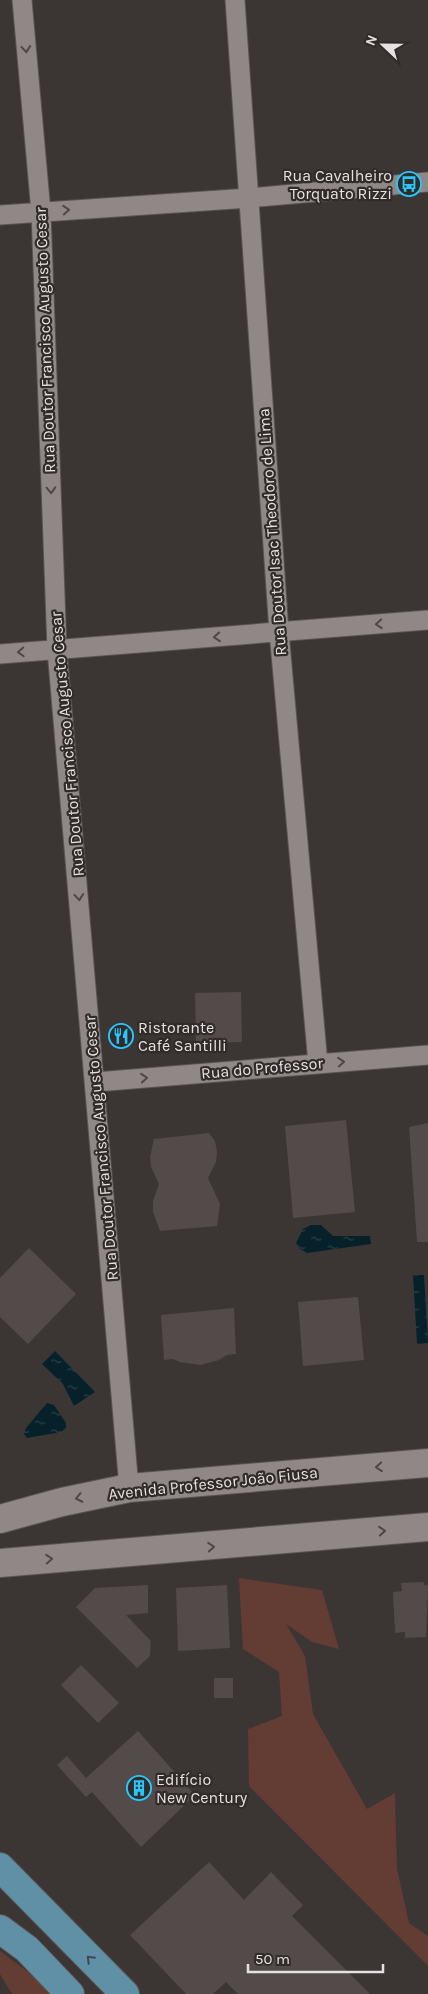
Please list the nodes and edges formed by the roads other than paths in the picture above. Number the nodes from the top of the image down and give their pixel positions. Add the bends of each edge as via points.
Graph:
1 (22, 0) edge
2 (236, 0) edge
3 (428, 182) edge
4 (250, 198) junction
5 (41, 212) junction
6 (0, 215) edge
7 (428, 620) edge
8 (279, 632) junction
9 (57, 650) junction
10 (0, 654) edge
11 (428, 1055) edge
12 (318, 1064) junction
13 (96, 1082) junction
14 (428, 1463) edge
15 (129, 1488) junction
16 (0, 1519) edge
17 (428, 1527) edge
18 (0, 1563) edge
19 (0, 1868) edge
20 (0, 1929) edge
21 (70, 1994) edge
22 (125, 1994) edge

1 -> 5 street, Rua Doutor Francisco Augusto Cesar
2 - 4 street, Rua Doutor Isac Theodoro de Lima
3 - 4 street
5 -> 4 street
4 - 8 street, Rua Doutor Isac Theodoro de Lima
5 - 6 street
5 -> 9 street, Rua Doutor Francisco Augusto Cesar
7 -> 8 street
8 -> 9 street
8 - 12 street, Rua Doutor Isac Theodoro de Lima
9 -> 10 street
9 -> 13 street, Rua Doutor Francisco Augusto Cesar
12 -> 11 street, Rua do Professor
13 -> 12 street, Rua do Professor
13 - 15 street, Rua Doutor Francisco Augusto Cesar
14 -> 15 main road, Avenida Professor João Fiusa
15 -> 16 main road, Avenida Professor João Fiusa
18 -> 17 main road
22 -> 19 main road
20 - 21 main road via 26,1949

